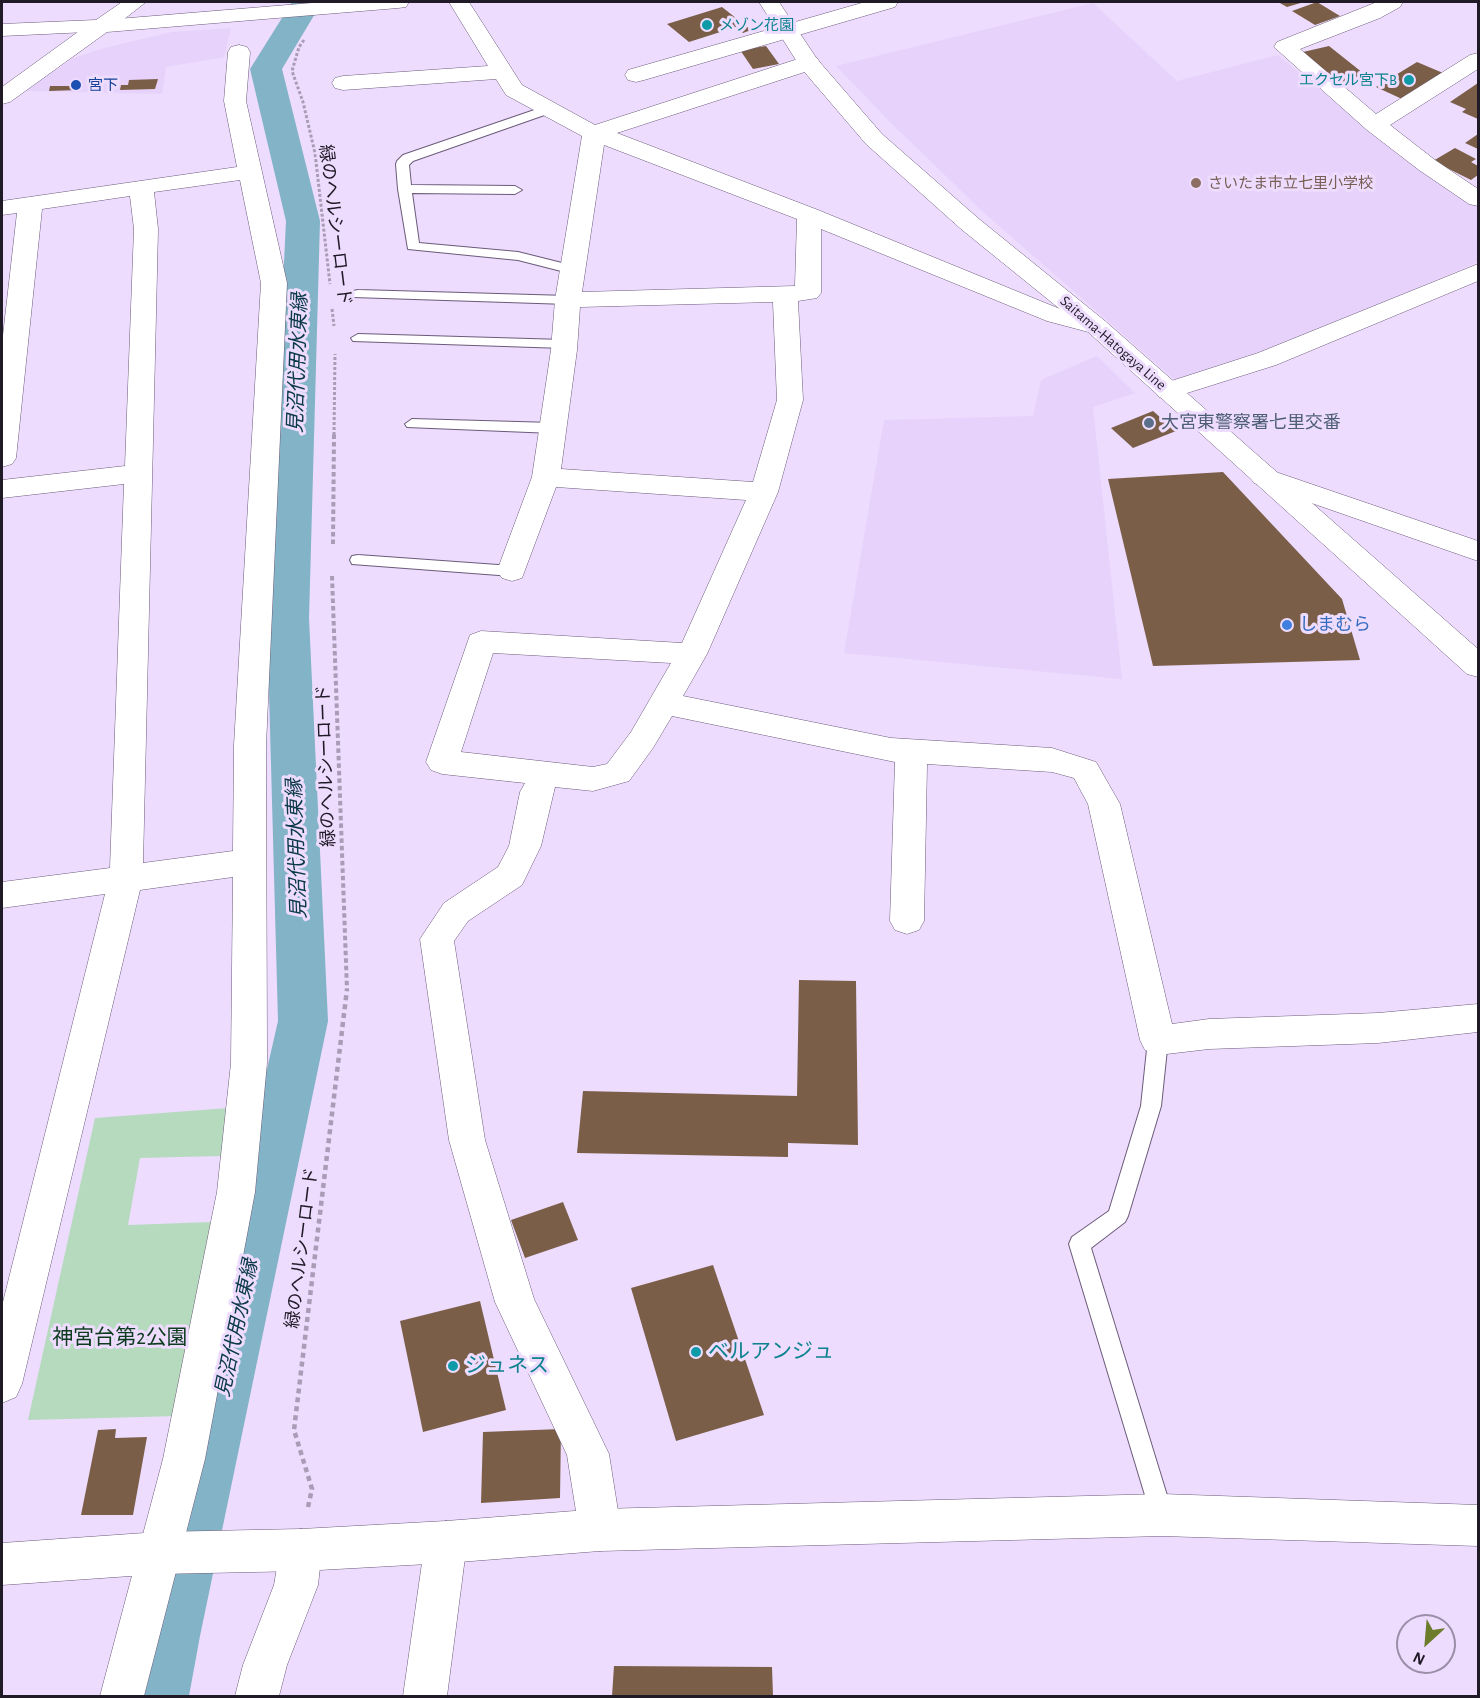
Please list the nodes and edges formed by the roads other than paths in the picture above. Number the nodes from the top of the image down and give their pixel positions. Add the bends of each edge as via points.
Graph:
1 (135, 2) edge
2 (398, 2) edge
3 (459, 2) edge
4 (769, 2) edge
5 (887, 2) edge
6 (1392, 2) edge
7 (334, 6) edge
8 (101, 26) junction
9 (2, 30) edge
10 (789, 31) junction
11 (239, 52) dead end
12 (1479, 60) edge
13 (809, 63) junction
14 (503, 72) junction
15 (636, 75) dead end
16 (343, 83) dead end
17 (2, 97) edge
18 (549, 109) junction
19 (1375, 125) junction
20 (594, 134) junction
21 (250, 172) junction
22 (141, 187) junction
23 (405, 189) junction
24 (515, 190) dead end
25 (1476, 195) edge
26 (16, 206) edge
27 (809, 215) junction
28 (573, 270) junction
29 (1479, 272) edge
30 (358, 294) dead end
31 (785, 295) junction
32 (568, 300) junction
33 (1096, 326) junction
34 (358, 338) dead end
35 (564, 344) junction
36 (1168, 391) junction
37 (412, 424) dead end
38 (553, 428) junction
39 (2, 458) edge
40 (139, 473) junction
41 (546, 477) junction
42 (1264, 477) junction
43 (2, 489) edge
44 (764, 492) junction
45 (1479, 551) edge
46 (357, 560) dead end
47 (512, 571) joint
48 (692, 654) junction
49 (1479, 666) edge
50 (665, 703) junction
51 (911, 752) junction
52 (546, 774) junction
53 (250, 862) junction
54 (126, 878) junction
55 (2, 895) edge
56 (907, 921) dead end
57 (1479, 1018) edge
58 (1158, 1040) junction
59 (2, 1384) edge
60 (1162, 1515) junction
61 (1479, 1526) edge
62 (600, 1530) junction
63 (296, 1539) junction
64 (446, 1542) junction
65 (159, 1553) junction
66 (2, 1564) edge
67 (122, 1696) edge
68 (257, 1696) edge
69 (425, 1696) edge

1 - 8 street
2 - 7 street
3 - 14 street
4 - 10 street, Saitama-Hatogaya Line
5 - 10 street
6 - 19 street via 1285,47
7 - 8 street
8 - 9 street
8 - 17 street
10 - 13 street, Saitama-Hatogaya Line
10 - 15 street
11 - 21 street via 235,101
12 - 19 street
13 - 20 street
13 - 33 street, Saitama-Hatogaya Line via 874,139 970,224
14 - 16 street
14 - 18 street via 514,90
18 - 20 street
18 - 23 lane via 408,158 402,164
19 - 25 street via 1426,165
20 - 27 street
20 - 28 street
21 - 22 street
21 - 53 street via 274,283 250,745
22 - 26 street
22 - 40 street via 146,229
23 - 24 lane
23 - 28 lane via 413,246 518,256
26 - 39 street
27 - 31 street via 808,293
27 - 33 street via 1056,316
28 - 32 street
29 - 36 street via 1267,359
30 - 32 lane
31 - 32 street
31 - 44 street via 790,399
32 - 35 street
33 - 36 street, Saitama-Hatogaya Line
34 - 35 lane
35 - 38 street
36 - 42 street, Saitama-Hatogaya Line
37 - 38 lane
38 - 41 street
40 - 43 street
40 - 54 street
41 - 44 street
41 - 47 street
42 - 45 street
42 - 49 street, Saitama-Hatogaya Line
44 - 48 street
46 - 47 lane
48 - 50 street
48 - 52 street via 481,642 442,762
50 - 51 street
50 - 52 street via 618,773 593,779
51 - 56 street
51 - 58 street via 1052,760 1084,770 1104,804
52 - 62 street via 536,792 525,846 510,876 456,912 437,939 467,1140 515,1302 588,1454
53 - 54 street
53 - 65 street via 249,1063 236,1192 184,1460
54 - 55 street
54 - 59 street
57 - 58 street via 1378,1028 1209,1034
58 - 60 lane via 1151,1106 1118,1216 1079,1244
60 - 61 street
60 - 62 street
62 - 64 street
63 - 64 street
63 - 65 street
63 - 68 street via 296,1585
64 - 69 street
65 - 66 street
65 - 67 street

